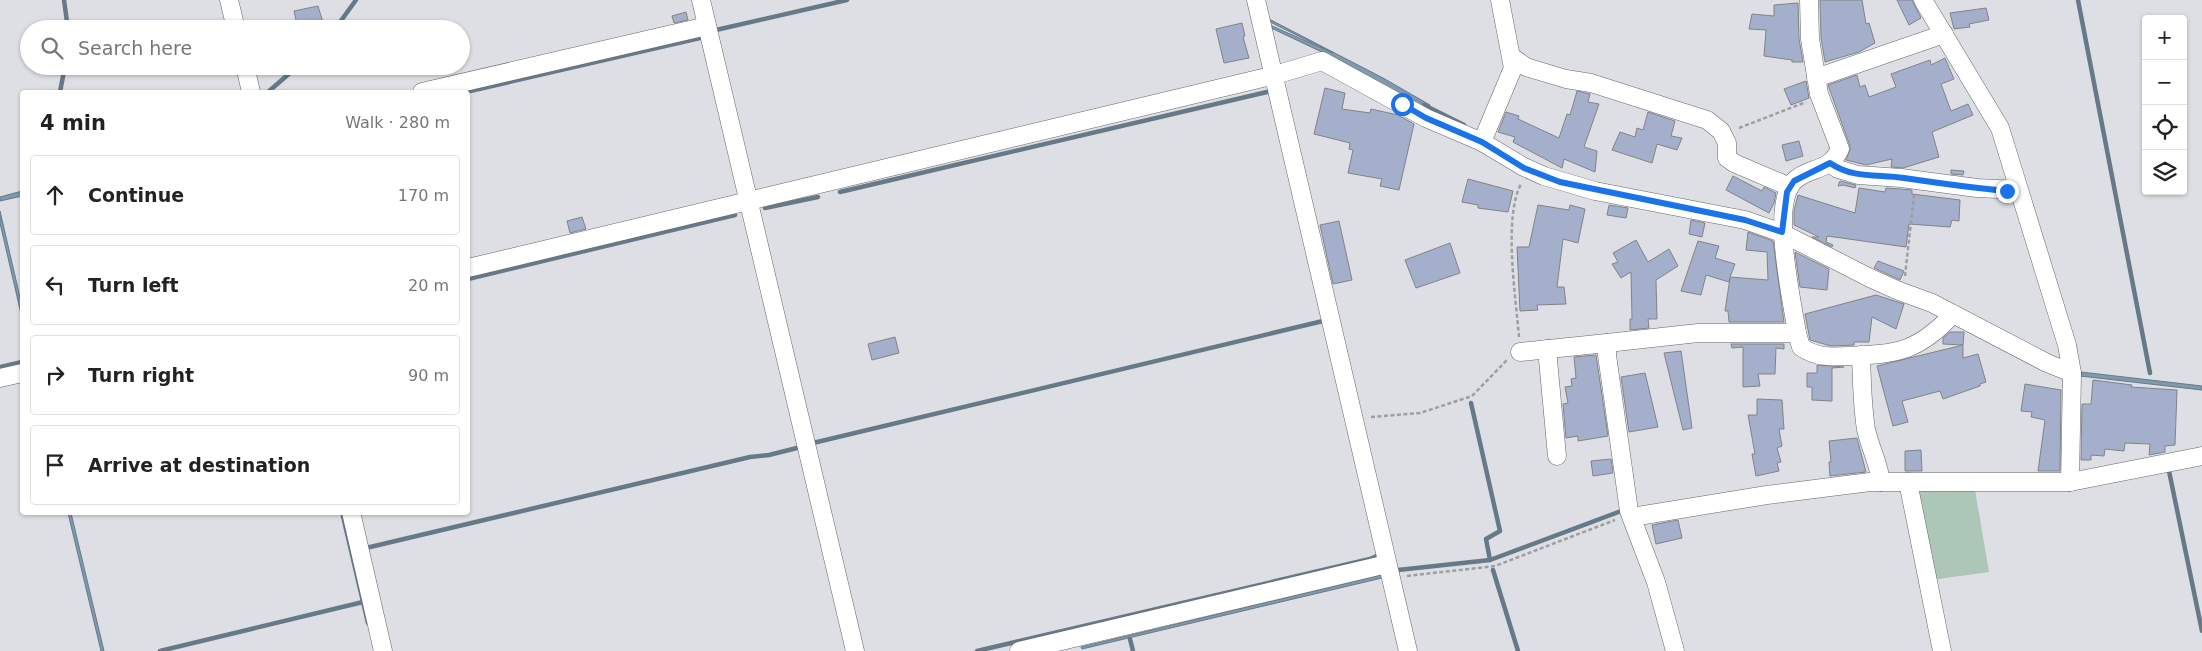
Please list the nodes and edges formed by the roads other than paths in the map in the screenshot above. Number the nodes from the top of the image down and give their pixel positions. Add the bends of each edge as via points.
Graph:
1 (229, 0) edge
2 (701, 0) edge
3 (1256, 0) edge
4 (1500, 0) edge
5 (1808, 0) edge
6 (1923, 0) edge
7 (234, 20) edge
8 (707, 26) junction
9 (1944, 34) junction
10 (1512, 57) junction
11 (247, 75) edge
12 (1275, 75) junction
13 (1816, 78) junction
14 (251, 90) edge
15 (431, 90) edge
16 (1482, 142) junction
17 (1830, 163) junction
18 (1790, 187) junction
19 (2018, 190) junction
20 (748, 203) junction
21 (1782, 232) junction
22 (470, 268) edge
23 (1953, 314) junction
24 (1797, 333) junction
25 (1607, 343) junction
26 (1547, 349) junction
27 (1520, 352) road end
28 (1861, 355) junction
29 (20, 373) edge
30 (2072, 373) junction
31 (0, 378) edge
32 (1557, 456) dead end
33 (2202, 456) edge
34 (1881, 482) junction
35 (1908, 482) junction
36 (2070, 482) junction
37 (352, 515) edge
38 (1632, 517) junction
39 (1389, 572) junction
40 (383, 651) edge
41 (855, 651) edge
42 (1019, 651) edge
43 (1408, 651) edge
44 (1675, 651) edge
45 (1942, 651) edge

1 - 7 street
2 - 8 street
3 - 12 street
4 - 10 street
5 - 13 street
6 - 9 street
8 - 15 street
8 - 20 street
9 - 13 street
9 - 19 street via 2000,128
10 - 16 street via 1514,68
10 - 18 street via 1526,67 1591,83 1707,120 1721,131 1727,143 1728,158 1734,163
11 - 14 street
12 - 16 street via 1322,61 1426,118
12 - 20 street
12 - 39 street
13 - 17 street via 1840,149
16 - 21 street via 1529,169 1569,184 1745,220
17 - 18 street via 1794,181
17 - 19 street via 1858,175
18 - 21 street
19 - 30 street via 2067,344
20 - 22 street
20 - 41 street
21 - 23 street via 1898,291
21 - 24 street
23 - 28 street via 1938,331 1905,350
23 - 30 street
24 - 25 street via 1698,333
24 - 28 street via 1801,347 1812,354 1826,357
25 - 26 street
25 - 38 street via 1617,432
26 - 27 street
26 - 32 street
28 - 34 street via 1866,431
29 - 31 street
30 - 36 street
33 - 36 street
34 - 35 street
34 - 38 street via 1768,495
35 - 36 street
35 - 45 street
37 - 40 street
38 - 44 street via 1656,582
39 - 42 street
39 - 43 street

